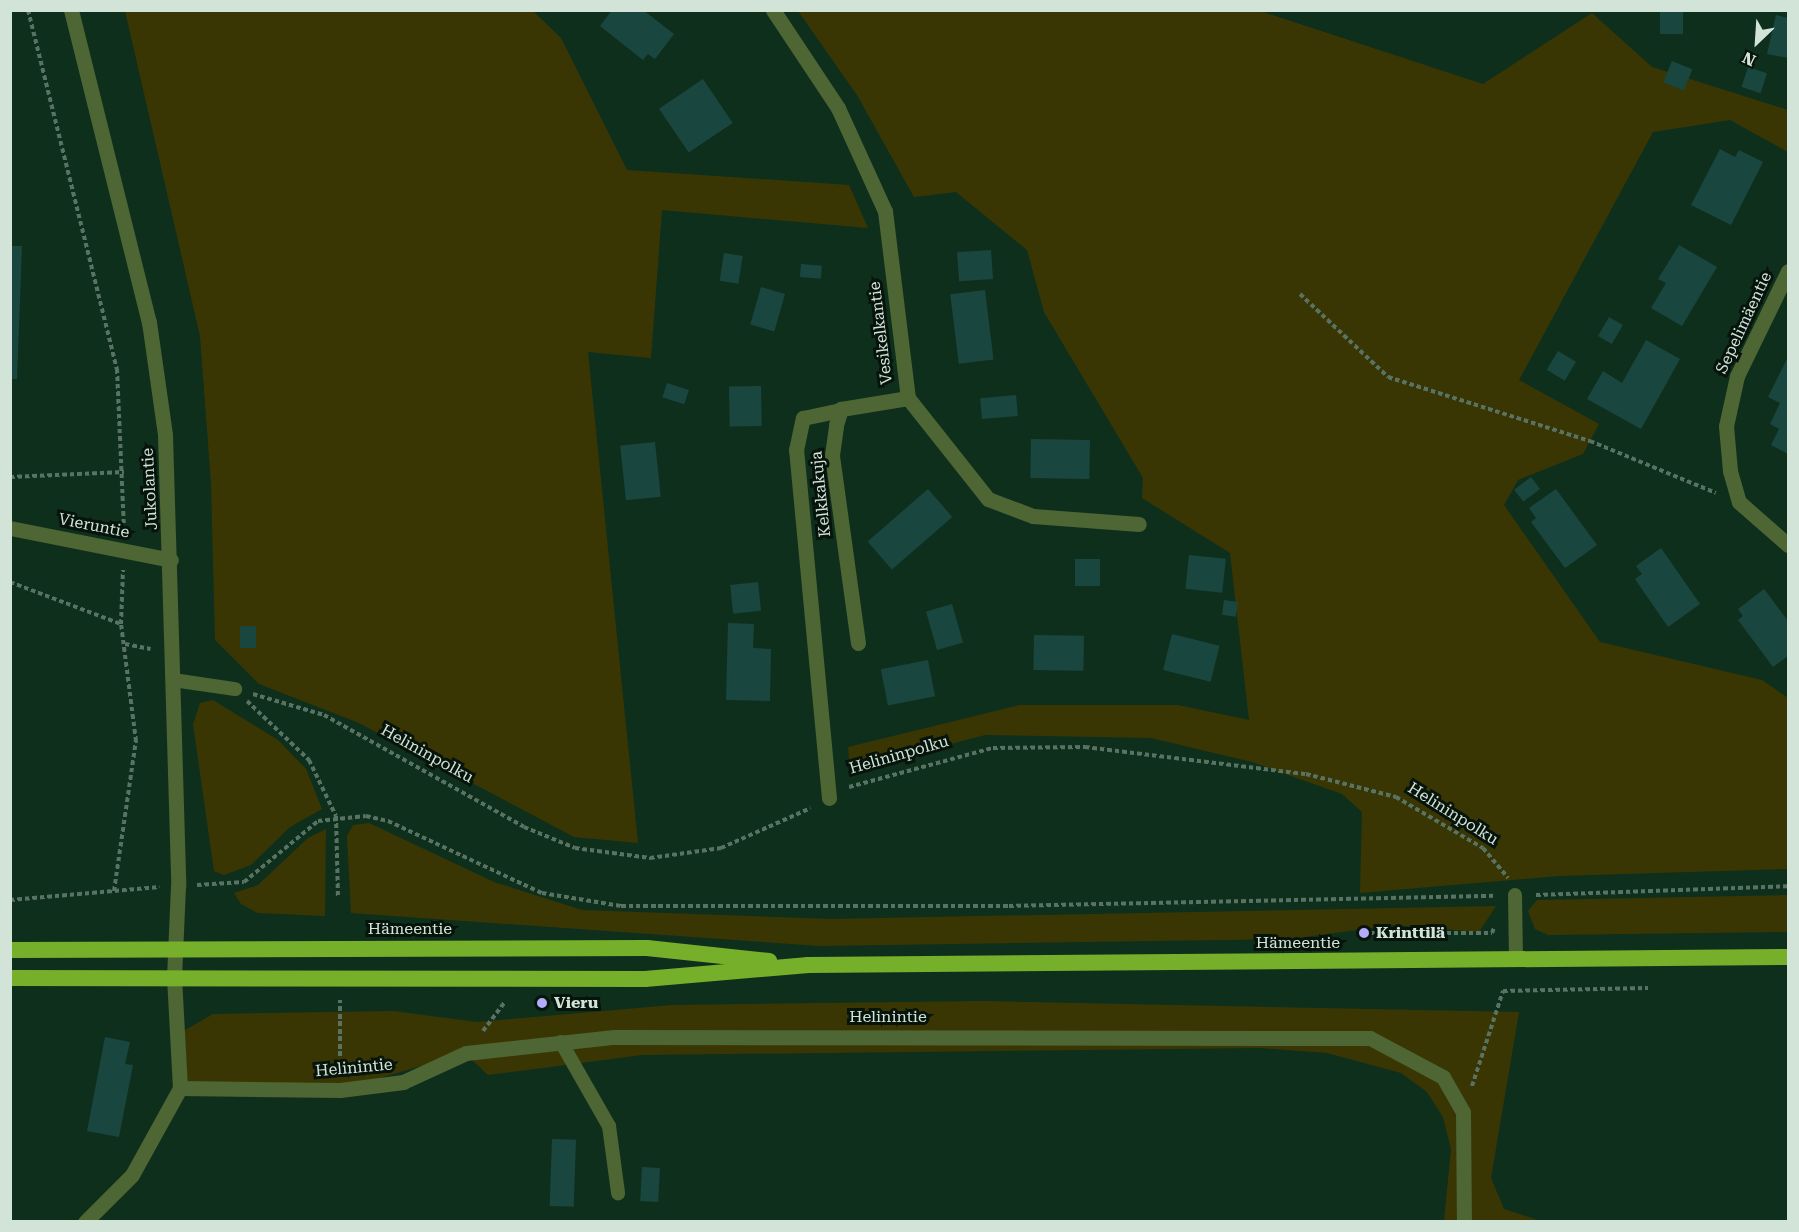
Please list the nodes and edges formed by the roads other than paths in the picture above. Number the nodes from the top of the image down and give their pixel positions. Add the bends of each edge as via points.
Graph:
1 (71, 10) edge
2 (773, 10) edge
3 (1788, 271) edge
4 (908, 398) junction
5 (840, 410) junction
6 (1139, 524) dead end
7 (10, 528) edge
8 (1788, 545) edge
9 (171, 560) junction
10 (858, 643) dead end
11 (173, 680) junction
12 (235, 689) road end
13 (829, 798) road end
14 (1515, 895) road end
15 (175, 946) junction
16 (10, 950) edge
17 (1788, 957) edge
18 (1516, 959) junction
19 (808, 965) junction
20 (174, 976) junction
21 (10, 978) edge
22 (561, 1042) junction
23 (180, 1088) junction
24 (618, 1193) dead end
25 (85, 1221) edge
26 (1469, 1221) edge

1 - 9 street, Jukolantie via 149,322 165,435
2 - 4 street, Vesikelkantie via 838,108 885,211
3 - 8 street, Sepelimäentie via 1730,402 1730,471 1739,502
4 - 5 street
4 - 6 street, Vesikelkantie via 988,499 1033,516
5 - 10 street, Kelkkakuja via 832,455
5 - 13 street via 803,418 796,450
7 - 9 street, Vieruntie
9 - 11 street, Jukolantie
11 - 12 lane
11 - 15 street, Jukolantie via 178,886
14 - 18 lane
15 - 16 highway, Hämeentie
15 - 19 highway, Hämeentie via 647,948
15 - 20 street, Jukolantie
17 - 18 highway, Hämeentie
18 - 19 highway, Hämeentie
19 - 20 highway, Hämeentie via 645,979
20 - 21 highway, Hämeentie
20 - 23 street, Jukolantie
22 - 23 street, Helinintie via 466,1053 403,1082 339,1090
22 - 24 lane via 609,1126
22 - 26 street, Helinintie via 614,1037 1008,1034 1370,1038 1443,1077 1463,1113
23 - 25 street via 139,1165

